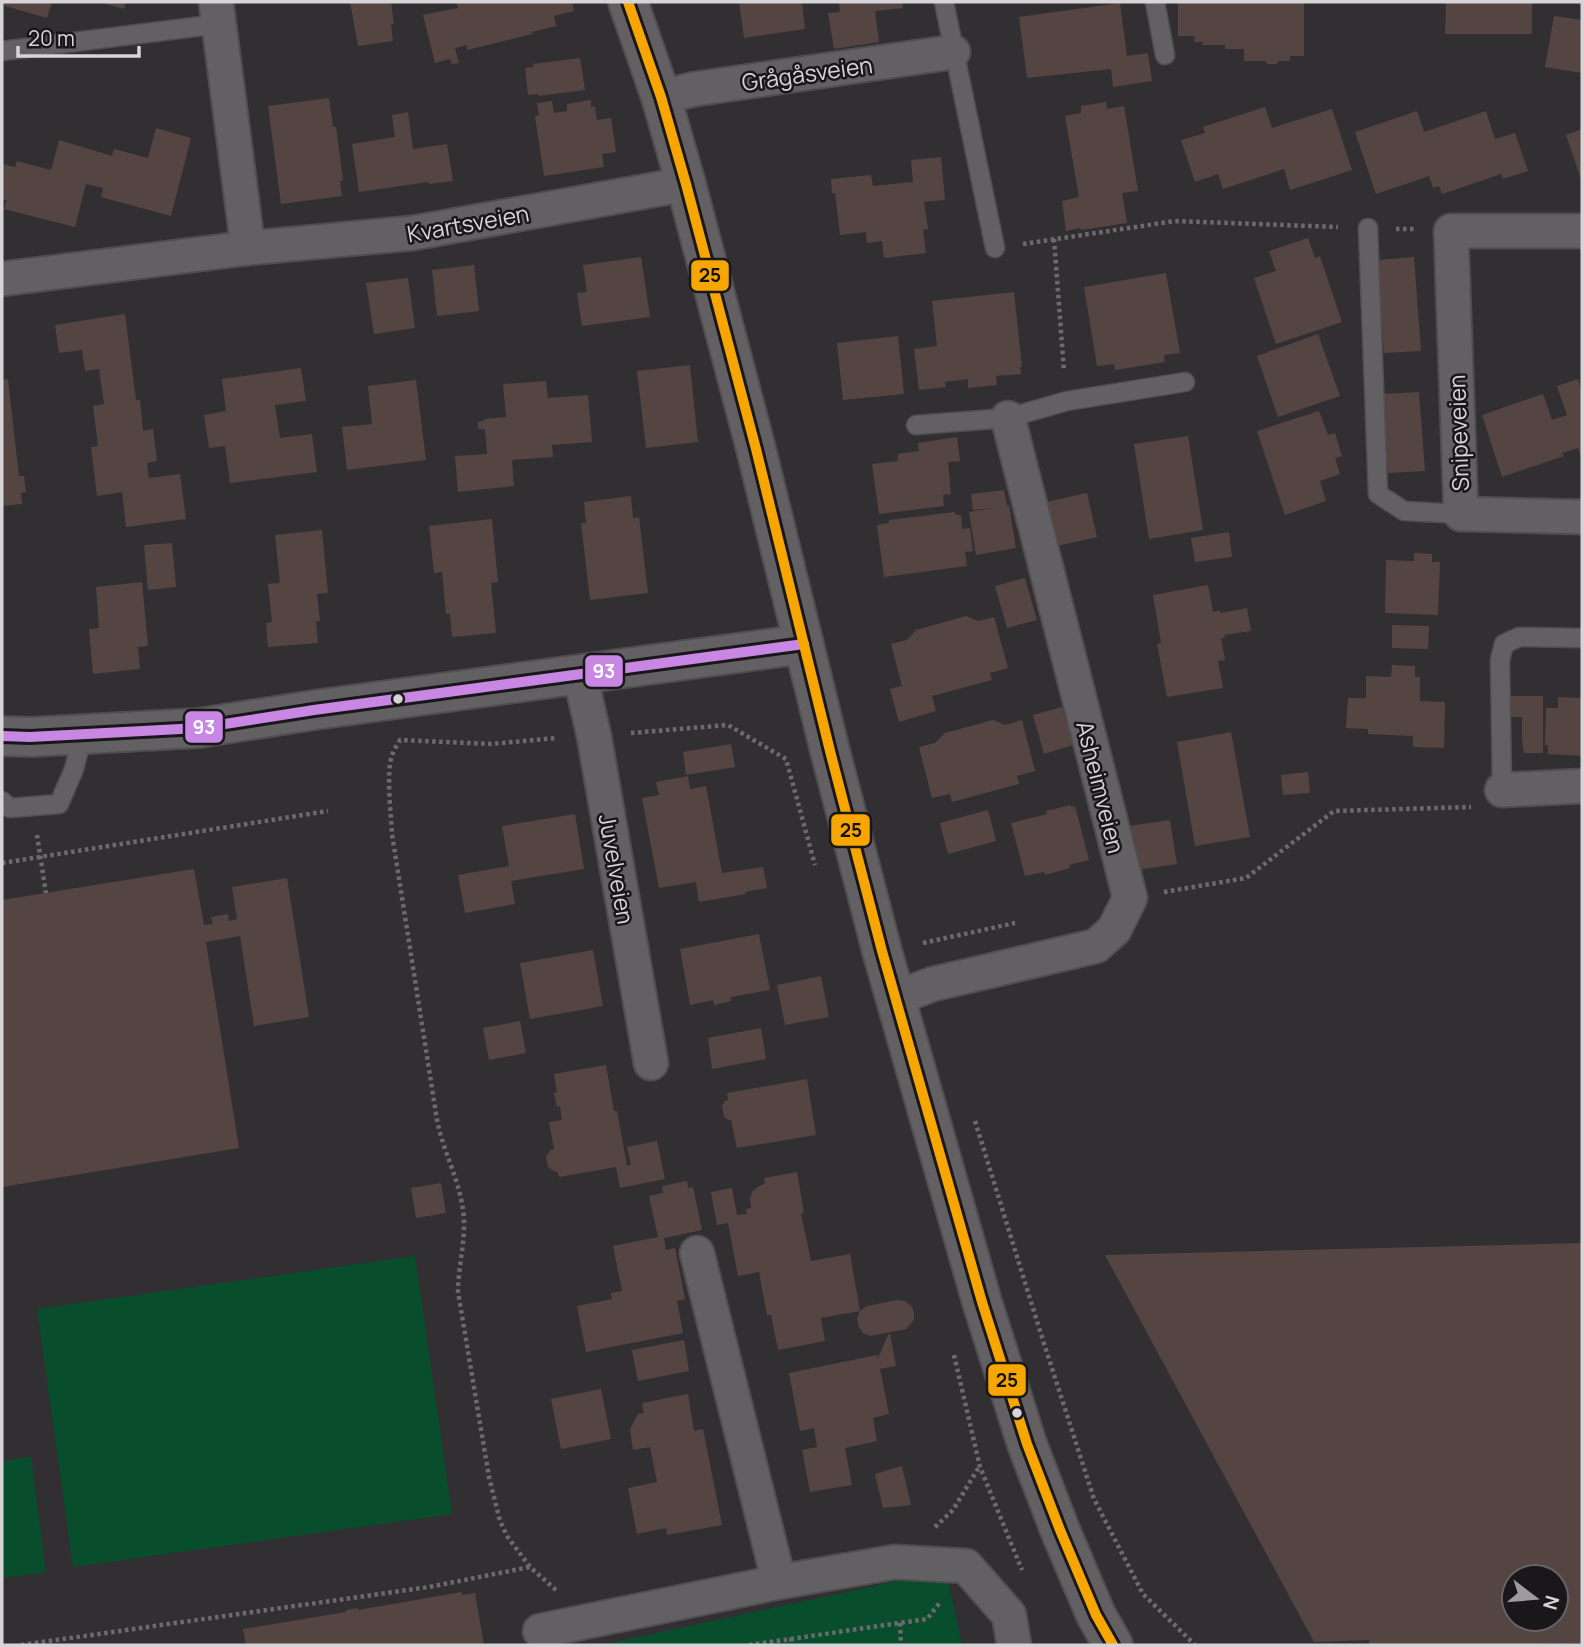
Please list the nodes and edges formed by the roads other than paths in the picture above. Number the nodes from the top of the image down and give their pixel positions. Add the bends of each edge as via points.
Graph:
1 (628, 2) edge
2 (944, 2) edge
3 (1155, 2) edge
4 (218, 13) edge
5 (2, 51) edge
6 (954, 52) junction
7 (1165, 55) dead end
8 (661, 97) junction
9 (686, 184) junction
10 (1368, 228) road end
11 (1582, 232) edge
12 (248, 248) junction
13 (995, 248) road end
14 (2, 279) edge
15 (1185, 382) dead end
16 (1008, 418) junction
17 (916, 425) dead end
18 (1461, 514) junction
19 (1582, 517) edge
20 (1581, 638) edge
21 (804, 644) junction
22 (580, 675) junction
23 (83, 734) junction
24 (2, 736) edge
25 (1582, 786) edge
26 (1502, 790) joint
27 (2, 801) edge
28 (896, 998) junction
29 (651, 1063) dead end
30 (697, 1254) dead end
31 (779, 1582) junction
32 (540, 1631) dead end
33 (1014, 1645) edge
34 (1113, 1645) edge

1 - 8 main road
2 - 6 lane
3 - 7 lane
4 - 5 lane
4 - 12 street
6 - 8 street, Grågåsveien
6 - 13 lane
8 - 9 main road
9 - 12 street, Kvartsveien via 414,233
9 - 21 main road
10 - 18 lane via 1378,494 1404,511
11 - 18 street, Snipeveien via 1451,231
12 - 14 street, Kvartsveien
15 - 16 lane via 1067,401
16 - 17 lane
16 - 28 street, Asheimveien via 1129,898 1114,930 1096,946 933,984
18 - 19 street, Snipeveien
20 - 26 lane via 1519,637 1504,644 1500,660
21 - 22 main road
21 - 28 main road
22 - 23 main road via 199,728
22 - 29 street, Juvelveien
23 - 24 main road
23 - 27 lane via 59,804 10,808
25 - 26 street
28 - 34 main road via 1027,1444 1096,1615
30 - 31 street
31 - 32 street
31 - 33 street via 895,1562 967,1566 1009,1615

